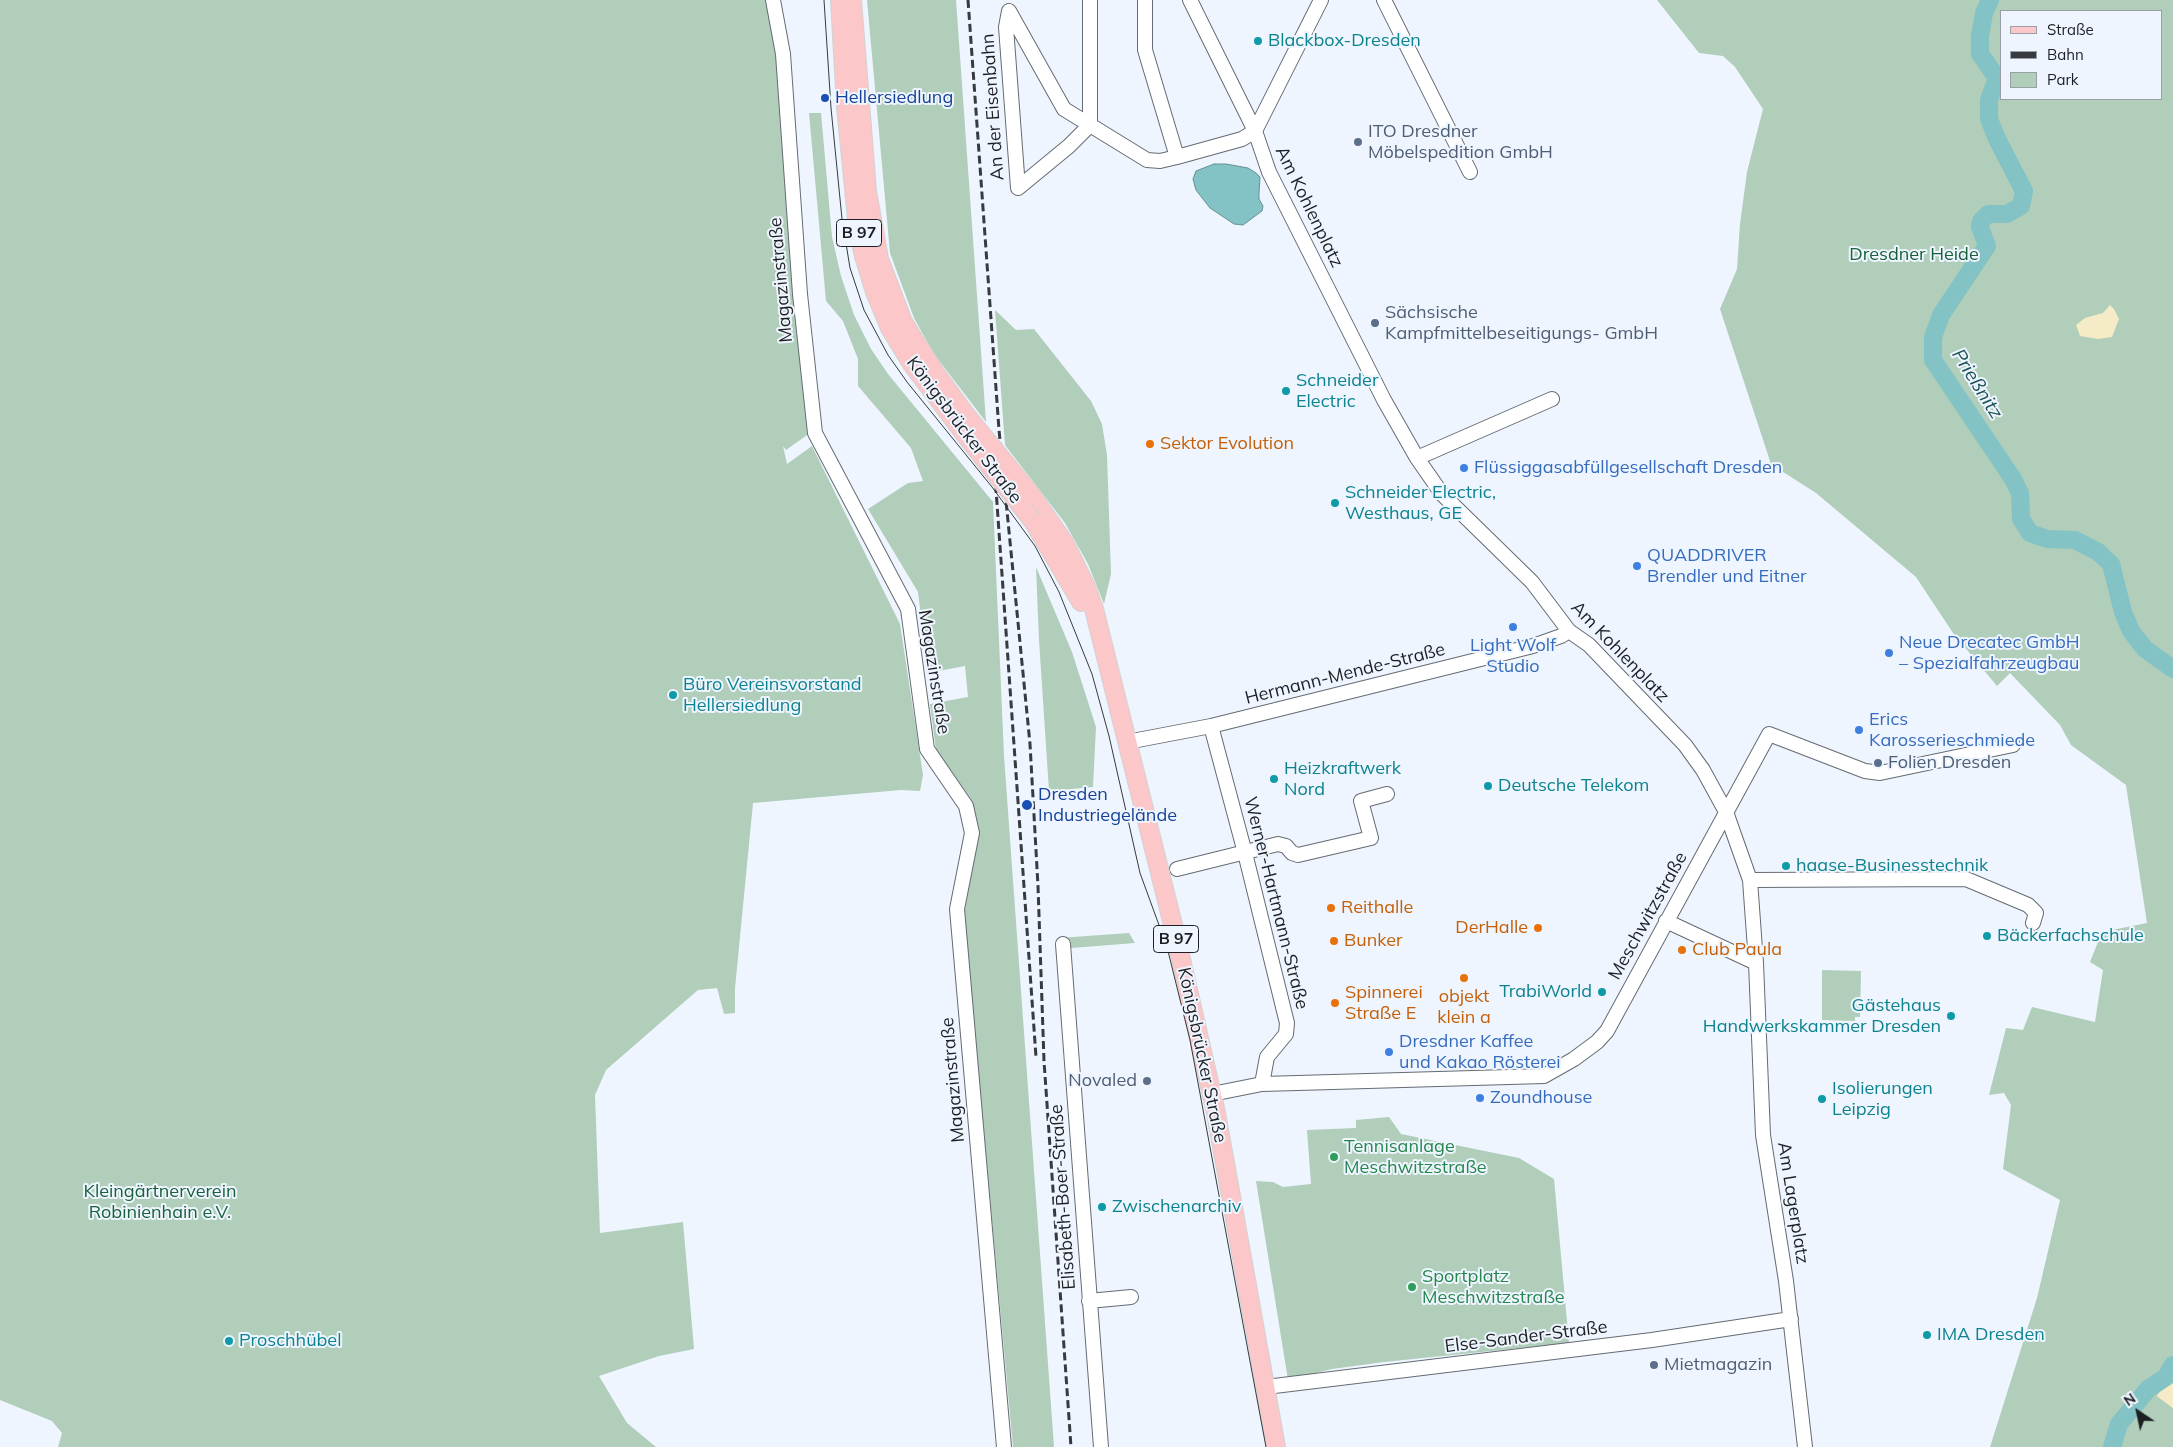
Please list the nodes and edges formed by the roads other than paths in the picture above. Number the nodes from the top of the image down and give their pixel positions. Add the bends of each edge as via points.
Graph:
1 (773, 0) edge
2 (840, 0) edge
3 (852, 0) edge
4 (1090, 0) edge
5 (1145, 0) edge
6 (1190, 0) edge
7 (1321, 0) edge
8 (1384, 0) edge
9 (1090, 125) junction
10 (1255, 131) junction
11 (1178, 157) junction
12 (1470, 172) dead end
13 (1552, 399) dead end
14 (1417, 458) junction
15 (1569, 631) junction
16 (1100, 638) junction
17 (1210, 726) junction
18 (1127, 742) junction
19 (2013, 745) dead end
20 (1387, 794) dead end
21 (1726, 812) junction
22 (1245, 853) junction
23 (1177, 869) dead end
24 (1750, 880) junction
25 (1666, 921) junction
26 (2033, 923) dead end
27 (1063, 944) dead end
28 (1756, 963) junction
29 (1262, 1084) junction
30 (1212, 1094) junction
31 (1131, 1297) dead end
32 (1089, 1301) junction
33 (1791, 1319) junction
34 (1266, 1387) junction
35 (1004, 1447) edge
36 (1100, 1447) edge
37 (1276, 1447) edge
38 (1805, 1447) edge

1 - 35 street, Magazinstraße via 783,54 800,294 815,433 908,610 927,749 966,806 972,833 957,909
2 - 16 main road, Königsbrücker Straße / B 97, bridge via 858,228 875,292 890,328 923,380 1034,521
3 - 16 main road, Königsbrücker Straße / B 97, bridge via 867,191 879,259 903,322 934,371 1051,522 1076,566 1094,609
4 - 9 street
5 - 11 street via 1145,50
6 - 10 street, Am Kohlenplatz
7 - 10 street
8 - 12 street
9 - 9 street, An der Eisenbahn via 1018,188 1006,28 1009,11 1064,109
9 - 11 street via 1146,160
10 - 11 street via 1242,139
10 - 14 street, Am Kohlenplatz via 1269,172 1384,400
13 - 14 street
14 - 15 street, Am Kohlenplatz via 1442,494 1532,582
15 - 17 street, Hermann-Mende-Straße via 1533,646
15 - 21 street, Am Kohlenplatz via 1588,645 1685,745
16 - 18 main road, Königsbrücker Straße / B 97
17 - 18 street, Hermann-Mende-Straße
17 - 22 street, Werner-Hartmann-Straße
18 - 30 main road, Königsbrücker Straße / B 97
19 - 21 street, Meschwitzstraße via 1880,773 1866,771 1768,734
20 - 22 street via 1361,800 1372,838 1298,855 1278,844
21 - 24 street, Am Lagerplatz
21 - 25 street, Meschwitzstraße
22 - 23 street
22 - 29 street, Werner-Hartmann-Straße via 1287,1023 1286,1034 1267,1057
24 - 26 street via 1966,879 2028,905 2036,914
24 - 28 street, Am Lagerplatz
25 - 28 street
25 - 29 street, Meschwitzstraße via 1607,1031 1574,1059 1544,1076
27 - 32 street, Elisabeth-Boer-Straße
28 - 33 street, Am Lagerplatz via 1763,1135
29 - 30 street, Meschwitzstraße
30 - 34 main road, Königsbrücker Straße / B 97
31 - 32 street
32 - 36 street, Elisabeth-Boer-Straße
33 - 34 street, Else-Sander-Straße via 1652,1340
33 - 38 street, Am Lagerplatz
34 - 37 main road, Königsbrücker Straße / B 97

